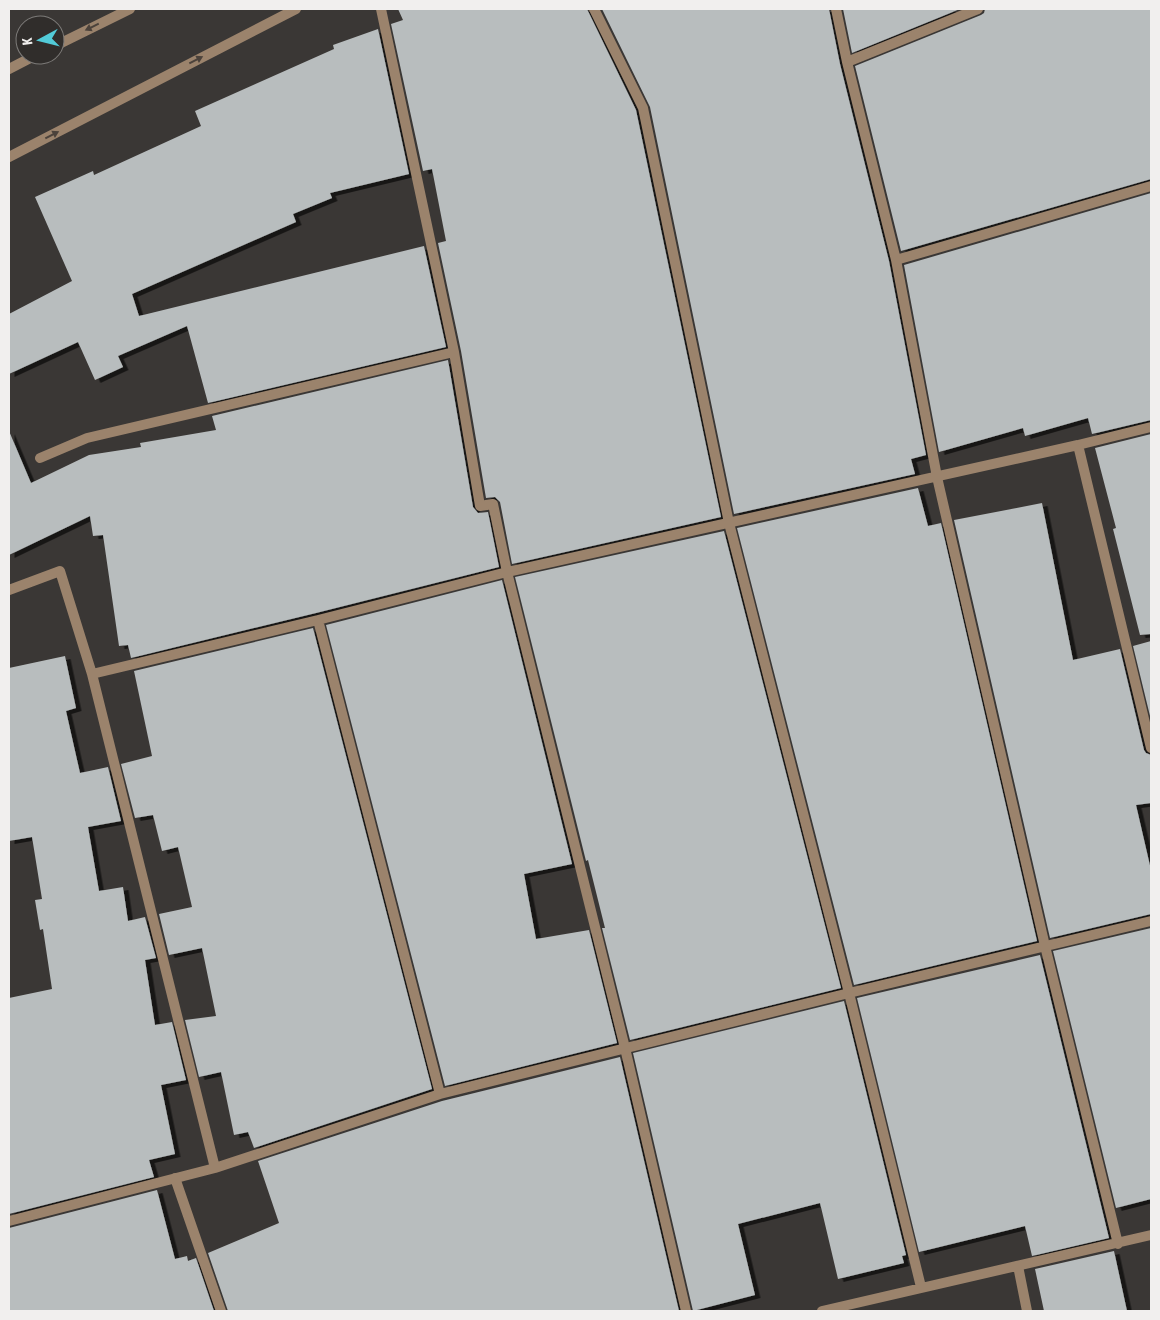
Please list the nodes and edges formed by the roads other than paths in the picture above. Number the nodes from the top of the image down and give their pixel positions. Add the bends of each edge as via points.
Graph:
1 (130, 9) edge
2 (296, 9) edge
3 (381, 9) edge
4 (594, 9) edge
5 (836, 9) edge
6 (978, 9) edge
7 (65, 41) edge
8 (847, 62) junction
9 (9, 157) edge
10 (1151, 186) edge
11 (896, 260) junction
12 (454, 352) junction
13 (1151, 428) edge
14 (1078, 445) junction
15 (40, 458) dead end
16 (937, 477) junction
17 (729, 523) junction
18 (507, 572) junction
19 (9, 590) edge
20 (318, 620) junction
21 (92, 674) junction
22 (1151, 748) edge
23 (1151, 920) edge
24 (1045, 946) junction
25 (849, 993) junction
26 (625, 1048) junction
27 (440, 1094) junction
28 (215, 1168) junction
29 (175, 1178) junction
30 (9, 1221) edge
31 (1151, 1235) edge
32 (1118, 1244) junction
33 (1018, 1266) junction
34 (921, 1287) junction
35 (221, 1311) edge
36 (686, 1311) edge
37 (822, 1311) edge
38 (1027, 1311) edge

1 -> 7 street
9 -> 2 street
3 - 12 street
4 - 17 street via 643,108
5 - 8 street
6 - 8 street
8 - 11 street
10 - 11 street
11 - 16 street
12 - 15 street via 87,438
12 - 18 street via 480,506 493,504
13 - 14 street
14 - 16 street
14 - 22 street
16 - 17 street
16 - 24 street
17 - 18 street
17 - 25 street
18 - 20 street
18 - 26 street
19 - 21 street via 60,570
20 - 21 street
20 - 27 street
21 - 28 street
23 - 24 street
24 - 25 street
24 - 32 street
25 - 26 street
25 - 34 street
26 - 27 street
26 - 36 street
27 - 28 street
28 - 29 street
29 - 30 street
29 - 35 street
31 - 32 street
32 - 33 street
33 - 34 street
33 - 38 street
34 - 37 street

